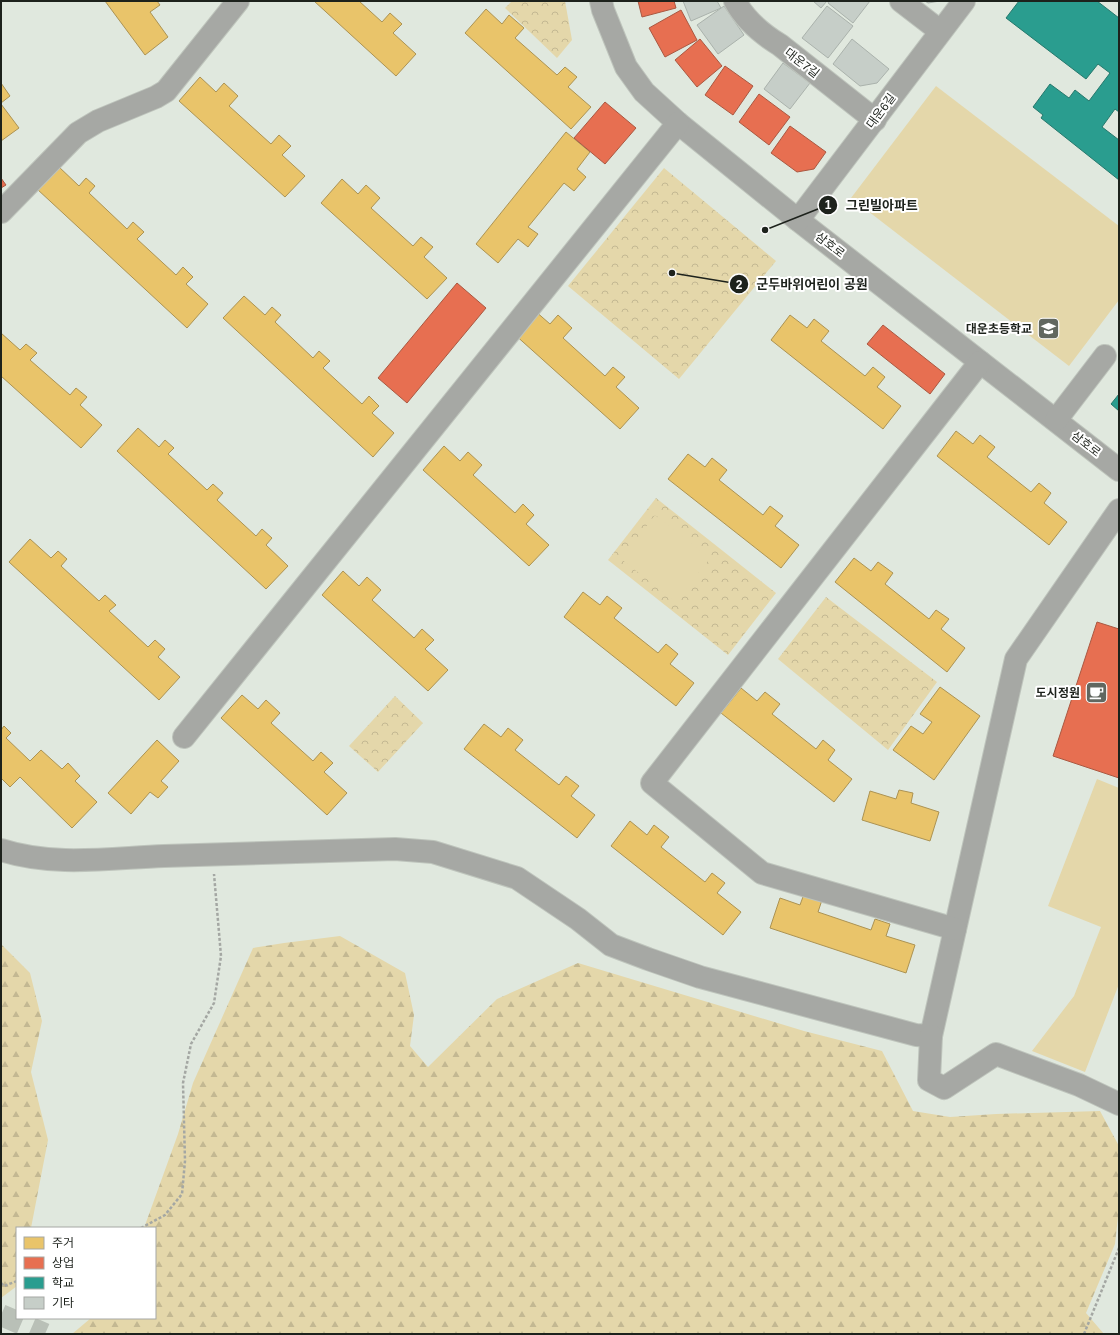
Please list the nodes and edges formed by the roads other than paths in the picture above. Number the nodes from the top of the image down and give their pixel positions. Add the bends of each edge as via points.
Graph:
1 (238, 1) edge
2 (601, 1) edge
3 (735, 1) edge
4 (901, 1) edge
5 (964, 1) edge
6 (940, 31) junction
7 (875, 120) junction
8 (678, 123) junction
9 (1, 212) edge
10 (798, 220) junction
11 (1105, 356) dead end
12 (980, 362) junction
13 (1056, 420) junction
14 (1119, 470) edge
15 (1119, 510) edge
16 (184, 737) dead end
17 (1, 850) edge
18 (955, 929) junction
19 (931, 1036) junction
20 (1119, 1104) edge

1 - 9 street via 166,91 98,121 78,133
2 - 8 street, 삼호로 via 626,67 644,92
3 - 7 street, 대운7길 via 752,24 766,36
4 - 6 street
5 - 6 street, 대운6길
6 - 7 street, 대운6길
7 - 10 street, 대운6길
8 - 10 street, 삼호로
8 - 16 street
10 - 12 street, 삼호로
11 - 13 street
12 - 13 street, 삼호로
12 - 18 street via 652,784 762,873
13 - 14 street, 삼호로
15 - 18 street via 1016,659
17 - 19 street via 33,858 67,861 395,849 433,852 517,878 578,919 611,945 648,960 700,977 916,1035
18 - 19 street
19 - 20 street via 929,1080 944,1088 996,1054

